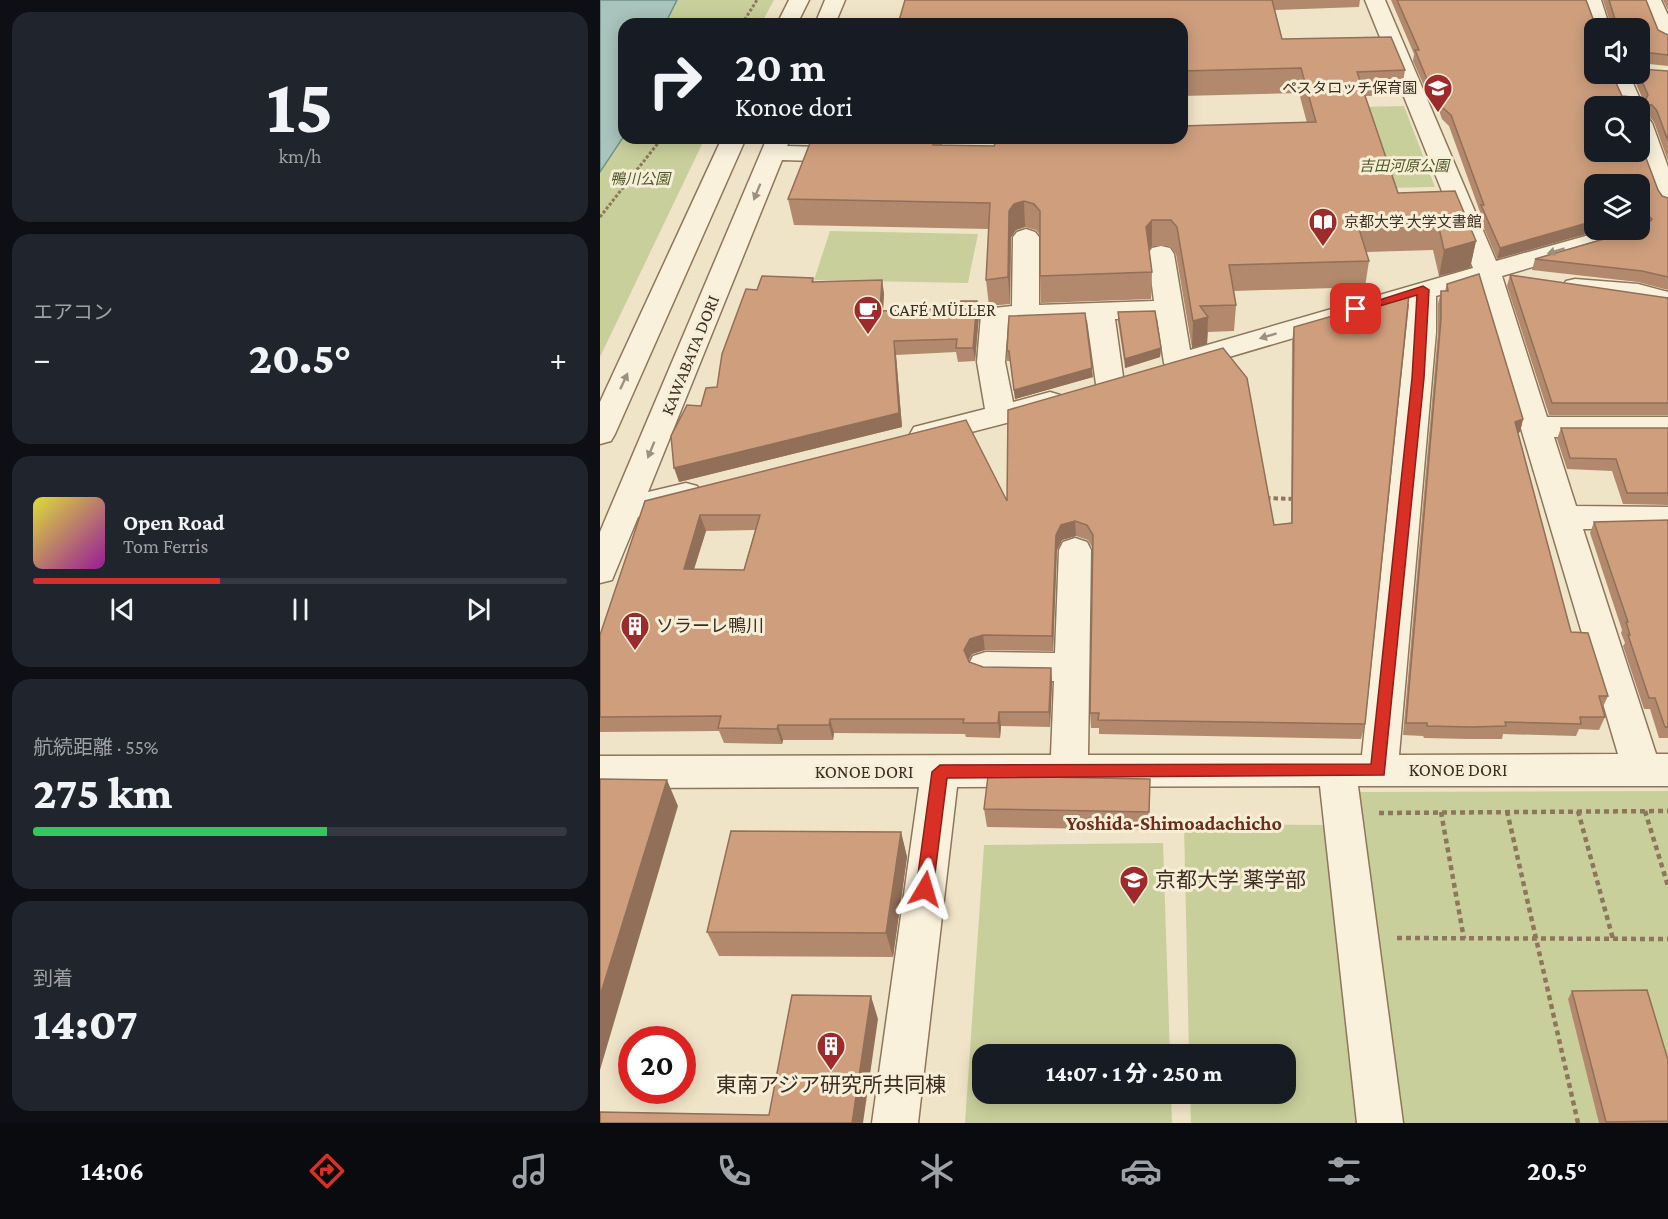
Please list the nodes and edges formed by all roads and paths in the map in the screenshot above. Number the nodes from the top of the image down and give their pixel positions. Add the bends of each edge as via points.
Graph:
1 (758, 0) edge
2 (799, 0) edge
3 (835, 0) edge
4 (1376, 0) edge
5 (1591, 0) edge
6 (1651, 0) edge
7 (746, 18) edge
8 (790, 18) edge
9 (828, 18) edge
10 (1597, 18) edge
11 (1662, 40) edge
12 (657, 144) edge
13 (731, 144) edge
14 (776, 146) edge
15 (1650, 150) edge
16 (872, 155) edge
17 (1668, 200) edge
18 (600, 217) edge
19 (1668, 219) edge
20 (1650, 225) edge
21 (1026, 237) dead end
22 (1597, 240) edge
23 (1161, 254) dead end
24 (1487, 271) junction
25 (1423, 290) junction
26 (1668, 300) edge
27 (1169, 309) junction
28 (1100, 312) junction
29 (1025, 314) junction
30 (1123, 379) junction
31 (1001, 415) junction
32 (1536, 427) junction
33 (1668, 427) edge
34 (600, 434) edge
35 (896, 441) edge
36 (711, 488) edge
37 (1260, 498) edge
38 (1306, 500) edge
39 (626, 509) junction
40 (1564, 517) junction
41 (1668, 518) edge
42 (1075, 550) dead end
43 (600, 571) edge
44 (986, 666) edge
45 (1072, 667) junction
46 (1655, 770) edge
47 (1069, 771) junction
48 (1337, 771) junction
49 (1378, 771) junction
50 (600, 772) edge
51 (940, 772) junction
52 (1507, 811) junction
53 (1578, 811) junction
54 (1645, 811) junction
55 (1668, 811) edge
56 (1442, 812) junction
57 (1381, 823) dead end
58 (1668, 885) edge
59 (1396, 927) dead end
60 (1357, 938) junction
61 (1398, 938) junction
62 (1536, 938) junction
63 (1464, 939) junction
64 (1612, 939) junction
65 (1668, 939) edge
66 (895, 1123) edge
67 (1380, 1123) edge
68 (1578, 1123) edge

1 - 7 path
2 - 8 street
3 - 9 street
4 - 24 street
5 - 10 street
6 - 11 street
12 - 18 path
34 -> 13 street
14 - 16 street
14 -> 39 street, KAWABATA DORI
15 - 17 street
19 - 20 street
21 - 29 street
22 -> 24 street
23 - 27 street
24 - 25 street
24 - 26 street via 1543,284 1638,292
24 - 32 street
25 -> 30 street
25 - 49 street via 1415,411
27 - 28 street
27 - 30 street
28 - 29 street
28 - 30 street
29 - 31 street via 995,315 991,362
30 - 31 street
31 - 35 street
32 - 33 street
32 - 40 street
36 - 39 street
37 - 38 path
39 - 43 street, KAWABATA DORI
40 - 41 street
40 - 46 street
42 - 45 street
44 - 45 street
45 - 47 street
46 - 49 street, KONOE DORI
47 - 48 street, KONOE DORI
47 - 51 street, KONOE DORI
48 - 49 street, KONOE DORI
48 - 60 street
50 - 51 street, KONOE DORI
51 - 66 street
52 - 53 path
52 - 56 path
52 - 62 path
53 - 54 path
53 - 64 path
54 - 55 path
54 - 58 path
56 - 57 path via 1379,812
56 - 63 path
59 - 61 path
60 - 61 path
60 - 67 street
61 - 63 path
62 - 63 path
62 - 64 path
62 - 68 path
64 - 65 path

